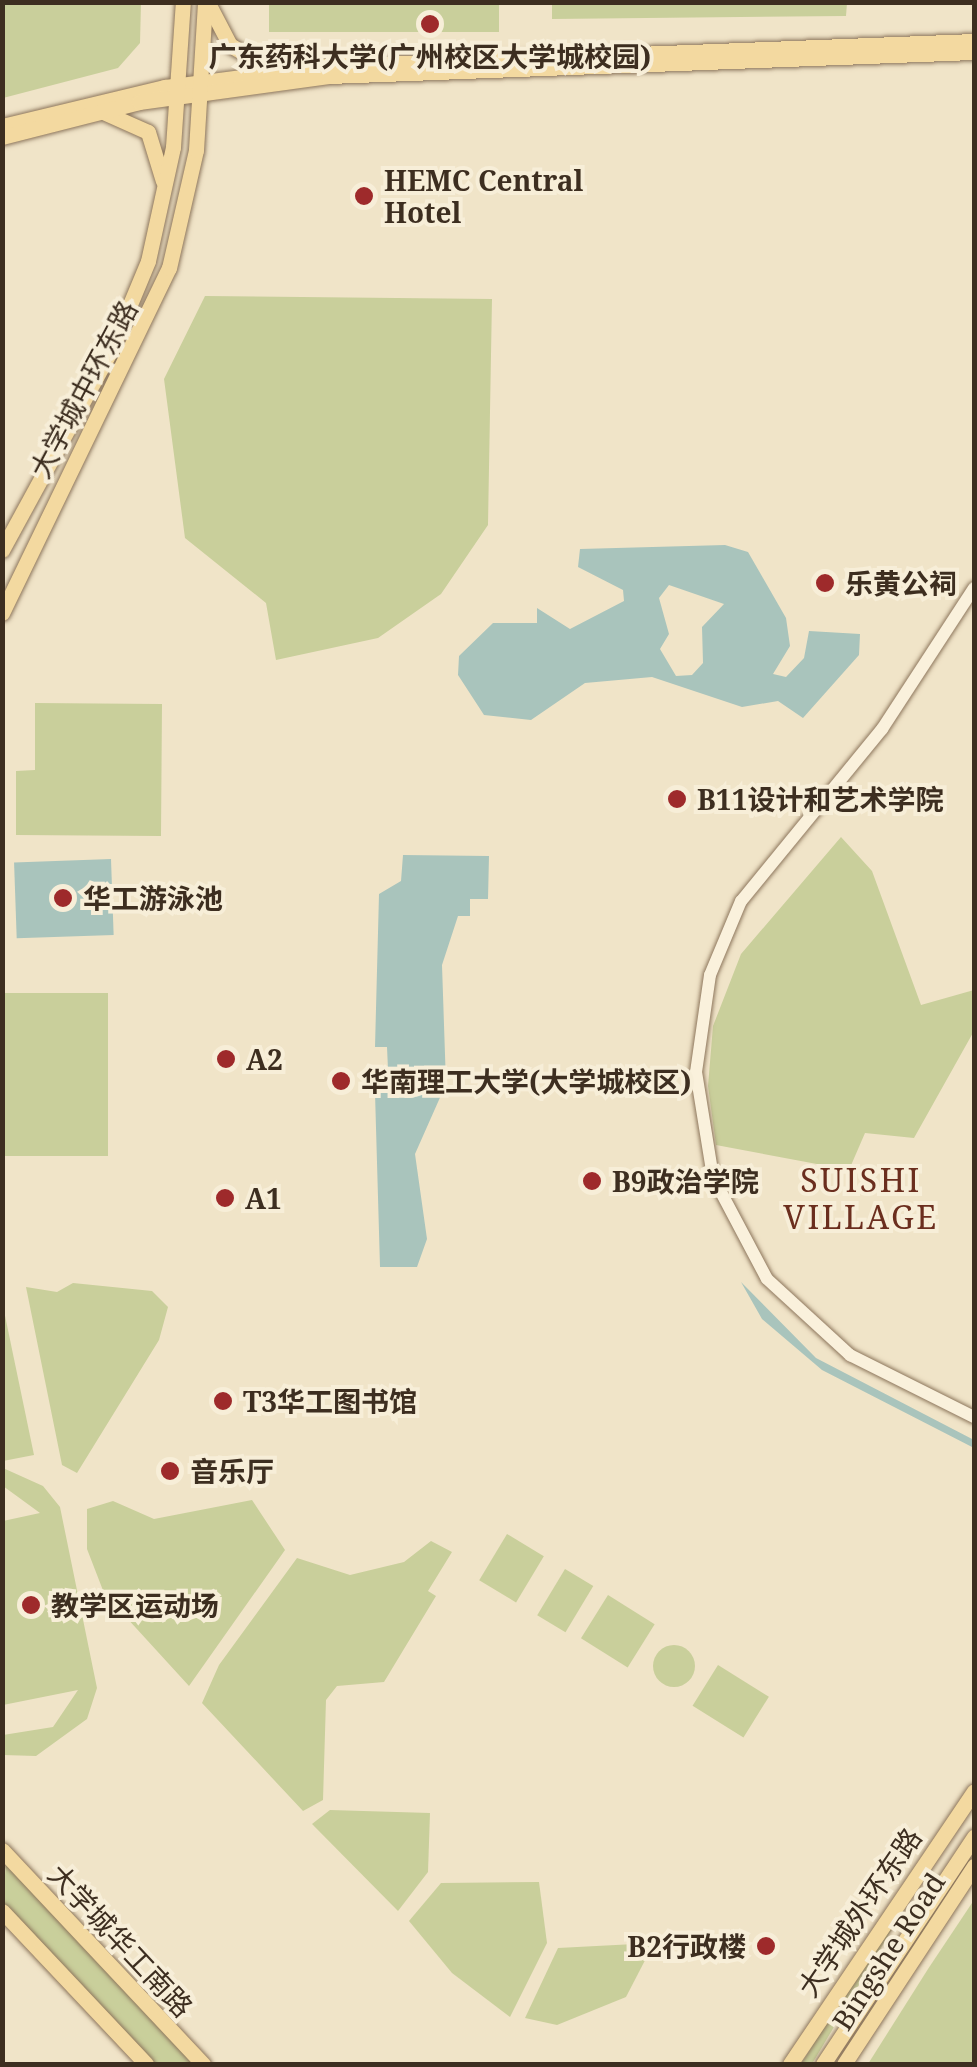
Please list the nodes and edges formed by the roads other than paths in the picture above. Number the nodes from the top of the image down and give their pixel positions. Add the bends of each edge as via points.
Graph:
1 (183, 2) edge
2 (207, 2) edge
3 (974, 41) edge
4 (974, 52) edge
5 (275, 70) junction
6 (201, 86) junction
7 (179, 90) junction
8 (100, 111) junction
9 (2, 126) edge
10 (2, 137) edge
11 (165, 197) junction
12 (2, 550) edge
13 (974, 588) edge
14 (2, 613) edge
15 (974, 1416) edge
16 (974, 1791) edge
17 (974, 1836) edge
18 (2, 1850) edge
19 (974, 1866) edge
20 (895, 1898) junction
21 (2, 1911) edge
22 (918, 1913) junction
23 (146, 2064) edge
24 (203, 2064) edge
25 (790, 2064) edge
26 (823, 2064) edge
27 (844, 2064) edge

1 - 7 main road, 大学城中环东路
2 - 5 main road via 230,45
2 - 6 main road, 大学城中环东路
3 - 5 main road via 831,40
4 - 6 main road via 414,71
5 - 6 main road
6 - 7 main road
6 - 14 main road, 大学城中环东路 via 186,204 157,304
7 - 8 main road
7 - 9 main road
7 - 11 main road, 大学城中环东路
8 - 10 main road
8 - 11 main road via 148,132
11 - 12 main road, 大学城中环东路 via 122,328
13 - 15 street via 890,718 741,901 710,975 696,1072 713,1177 767,1278 850,1355
16 - 20 main road, 大学城外环东路
17 - 22 main road, 大学城外环东路
18 - 24 main road, 大学城华工南路
19 - 27 main road, Bingshe Road
20 - 22 main road
20 - 25 main road, 大学城外环东路
21 - 23 main road
22 - 26 main road, 大学城外环东路

